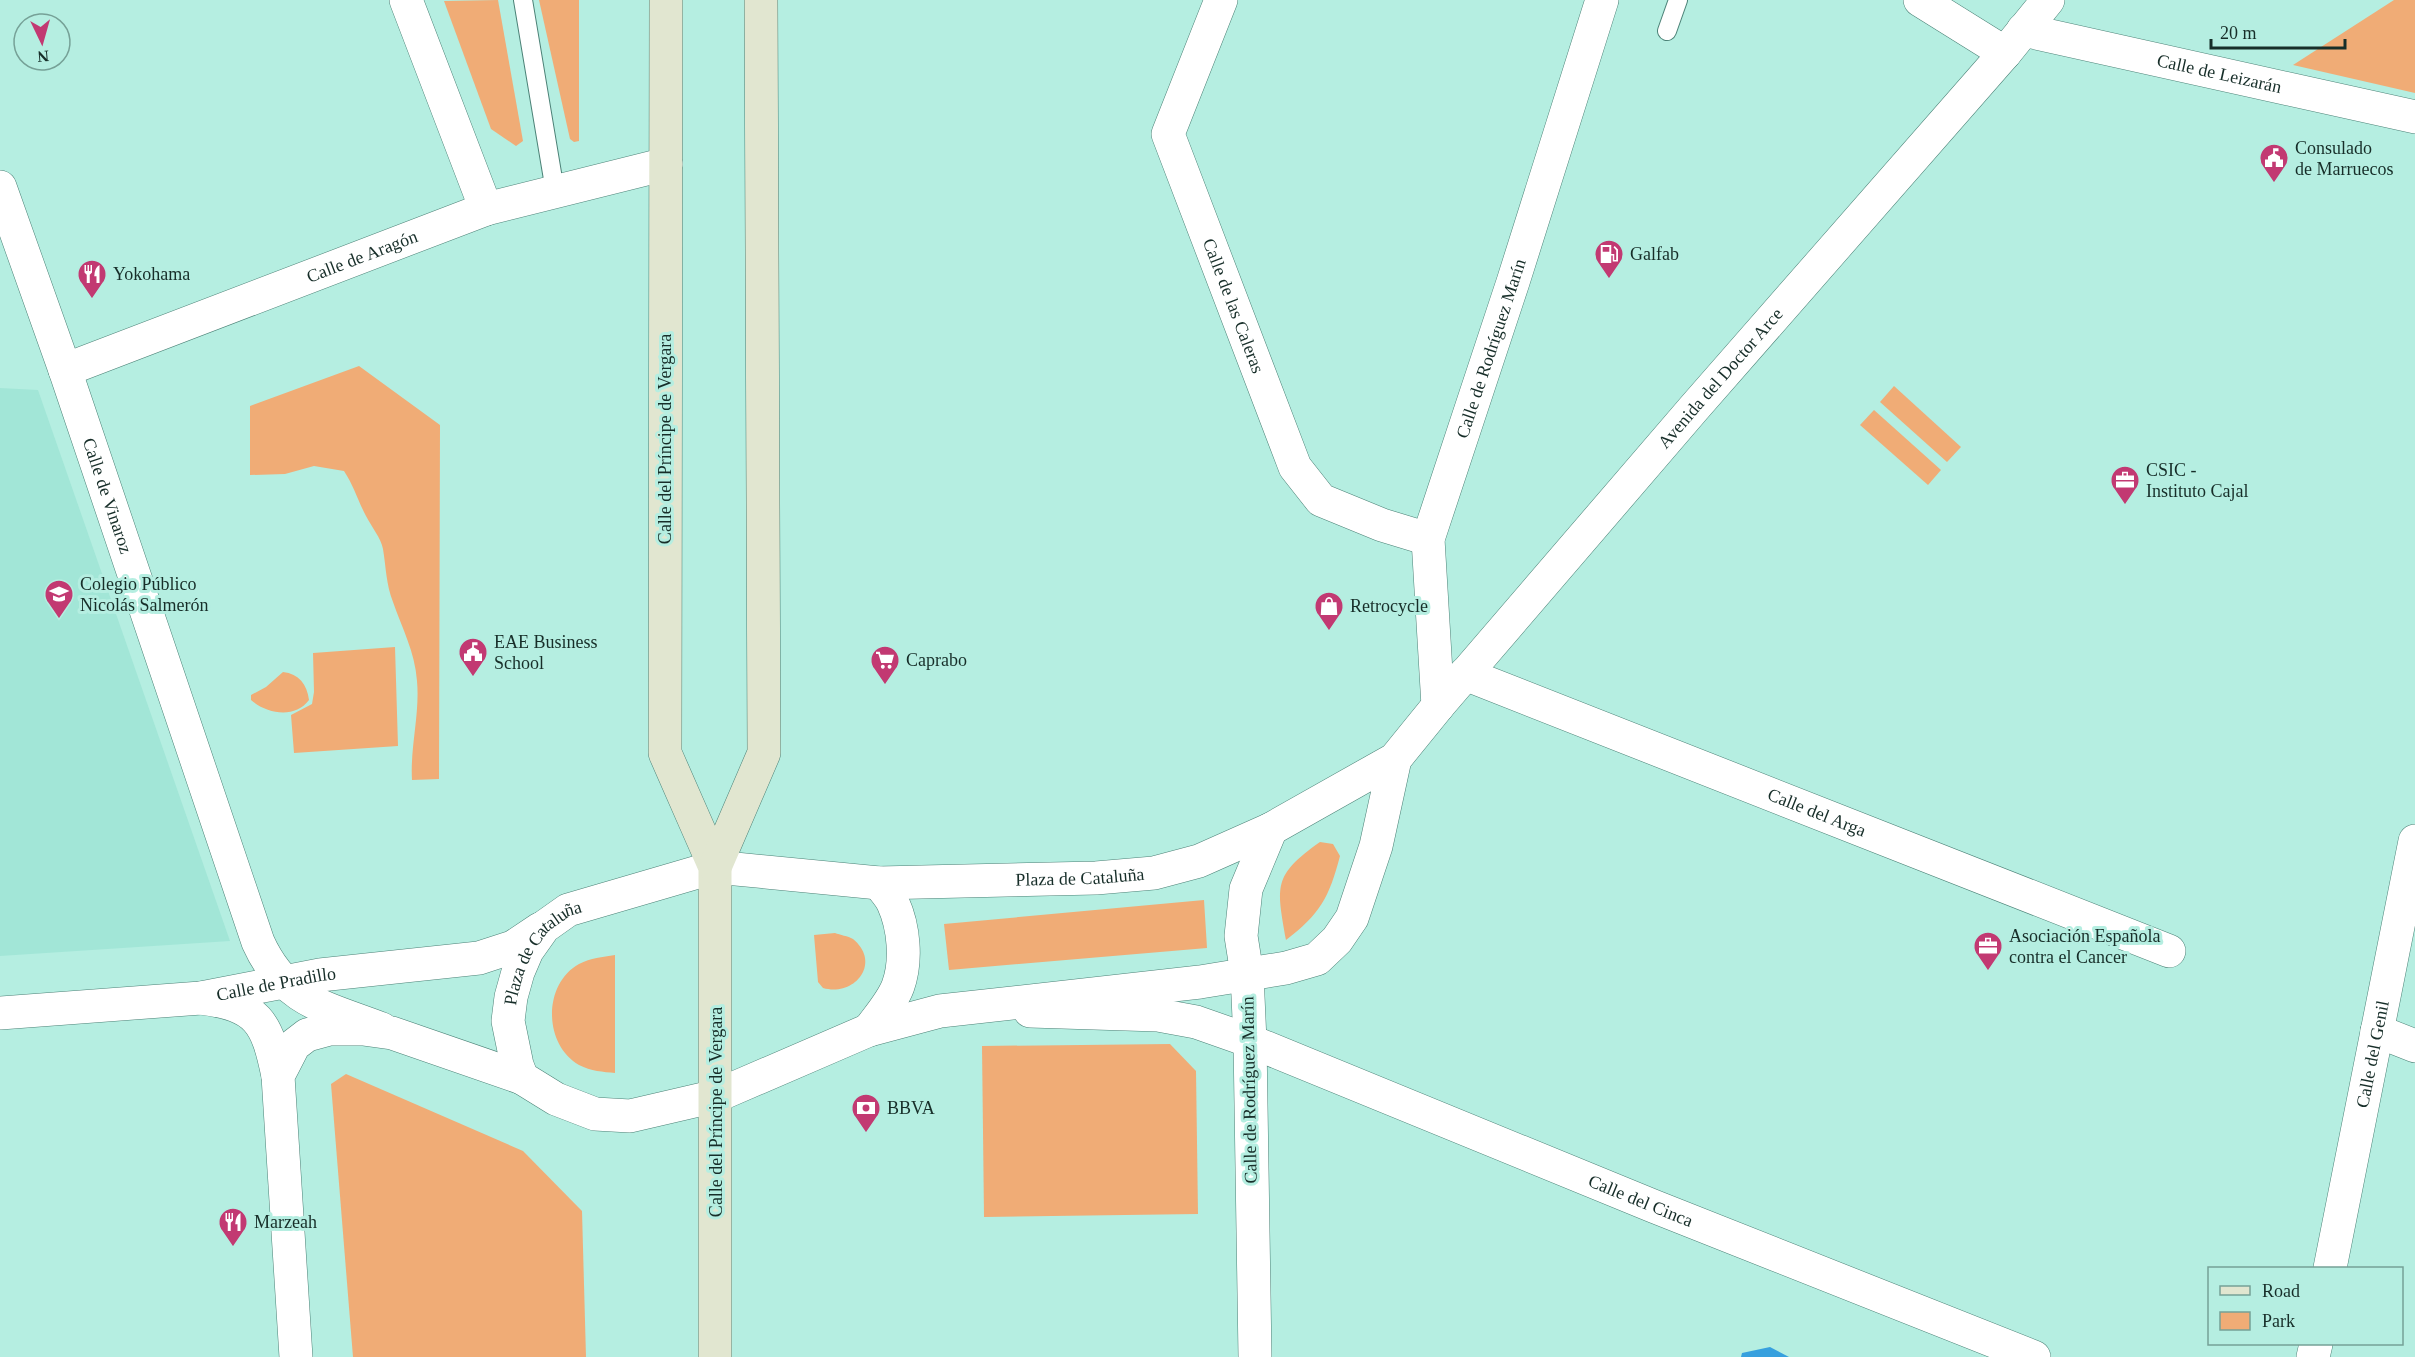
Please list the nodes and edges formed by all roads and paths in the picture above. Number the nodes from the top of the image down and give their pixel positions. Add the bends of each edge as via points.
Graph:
1 (406, 0) edge
2 (523, 0) edge
3 (666, 0) edge
4 (761, 0) edge
5 (1221, 0) edge
6 (1602, 0) edge
7 (1678, 0) edge
8 (1920, 0) edge
9 (2048, 0) edge
10 (1667, 31) dead end
11 (2014, 41) junction
12 (2415, 117) edge
13 (666, 164) junction
14 (0, 187) edge
15 (555, 191) junction
16 (486, 209) junction
17 (65, 370) junction
18 (1428, 539) junction
19 (1465, 674) junction
20 (1438, 706) junction
21 (1395, 759) junction
22 (1272, 829) junction
23 (2415, 841) edge
24 (715, 867) junction
25 (879, 884) junction
26 (544, 927) junction
27 (2169, 951) dead end
28 (1247, 974) junction
29 (282, 981) junction
30 (201, 998) junction
31 (962, 1010) junction
32 (0, 1013) edge
33 (869, 1030) junction
34 (2378, 1031) junction
35 (392, 1033) junction
36 (1250, 1041) junction
37 (2415, 1046) edge
38 (278, 1076) junction
39 (522, 1078) junction
40 (716, 1096) junction
41 (2330, 1267) edge
42 (296, 1357) edge
43 (715, 1357) edge
44 (1255, 1357) edge
45 (2034, 1357) edge

1 - 16 street
2 - 15 lane
3 - 13 main road, Calle del Príncipe de Vergara
4 - 24 main road, Calle del Príncipe de Vergara via 764,753
5 - 18 street, Calle de las Caleras via 1168,134 1295,467 1321,500
6 - 18 street, Calle de Rodríguez Marín
7 - 10 lane
8 - 11 street, Calle de Leizarán
9 - 11 street, Avenida del Doctor Arce
11 - 12 street, Calle de Leizarán
11 - 19 street, Avenida del Doctor Arce
13 - 15 street, Calle de Aragón
13 - 24 main road, Calle del Príncipe de Vergara via 665,753
14 - 17 street, Calle de Vinaroz
15 - 16 street, Calle de Aragón
16 - 17 street, Calle de Aragón
17 - 29 street, Calle de Vinaroz via 258,942
18 - 20 street, Calle de Rodríguez Marín
19 - 20 street, Avenida del Doctor Arce
19 - 27 street, Calle del Arga
20 - 21 street, Avenida del Doctor Arce
21 - 22 street, Avenida del Doctor Arce
21 - 28 street, Avenida del Doctor Arce via 1376,846 1352,918 1337,940 1317,958
22 - 25 street, Plaza de Cataluña via 1199,861 1154,873 1096,879
22 - 28 street, Calle de Rodríguez Marín via 1246,889 1241,936
23 - 34 street, Calle del Genil
24 - 25 street, Plaza de Cataluña
24 - 26 street, Plaza de Cataluña via 568,910
24 - 40 main road, Calle del Príncipe de Vergara
25 - 33 street via 892,902 899,923 902,965 897,987
26 - 29 street, Calle de Pradillo via 513,947 479,958
26 - 39 street, Plaza de Cataluña via 527,951 511,997 508,1021
28 - 31 street
28 - 36 street, Calle de Rodríguez Marín
29 - 30 street, Calle de Pradillo
29 - 35 street, Calle de Vinaroz via 304,998
30 - 32 street, Calle de Pradillo
30 - 38 street via 236,1005 255,1016 266,1033
31 - 33 street via 940,1011
31 - 36 street via 1158,1015 1196,1022
33 - 40 street
34 - 37 street
34 - 41 street, Calle del Genil
35 - 38 street via 344,1029 307,1035 294,1045
35 - 39 street
36 - 44 street, Calle de Rodríguez Marín
36 - 45 street, Calle del Cinca
38 - 42 street
39 - 40 street via 556,1098 596,1114 630,1116
40 - 43 main road, Calle del Príncipe de Vergara

